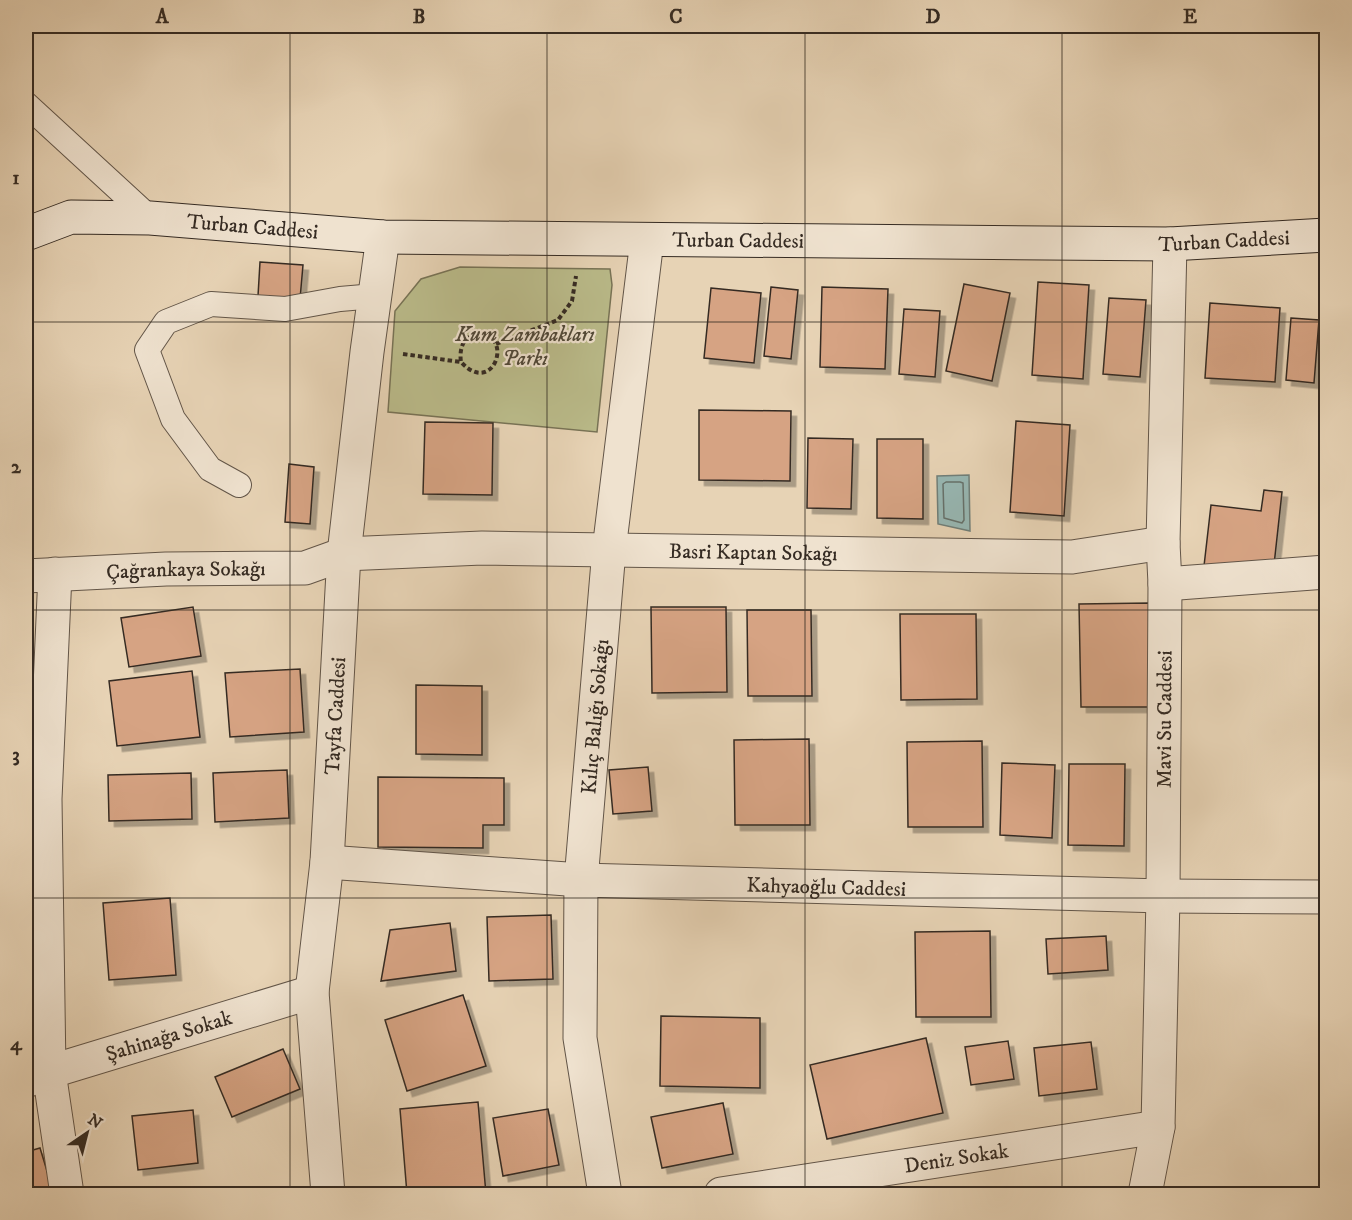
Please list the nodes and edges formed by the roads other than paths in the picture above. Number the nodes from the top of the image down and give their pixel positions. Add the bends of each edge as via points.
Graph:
1 (26, 104) edge
2 (150, 218) junction
3 (26, 234) edge
4 (1326, 235) edge
5 (383, 237) junction
6 (647, 240) junction
7 (1170, 244) junction
8 (375, 296) junction
9 (239, 485) dead end
10 (1163, 543) junction
11 (609, 550) junction
12 (345, 554) junction
13 (1326, 572) edge
14 (40, 575) edge
15 (1165, 584) junction
16 (35, 803) edge
17 (327, 862) junction
18 (582, 880) junction
19 (1163, 896) junction
20 (1326, 897) edge
21 (312, 992) junction
22 (37, 1077) edge
23 (1158, 1127) junction
24 (67, 1194) edge
25 (328, 1194) edge
26 (605, 1194) edge
27 (722, 1194) edge
28 (1144, 1194) edge

1 - 2 lane
2 - 3 street, Turban Caddesi via 71,217
2 - 5 street, Turban Caddesi
4 - 7 street, Turban Caddesi
5 - 6 street, Turban Caddesi
5 - 8 street, Tayfa Caddesi
6 - 7 street, Turban Caddesi
6 - 11 street, Kılıç Balığı Sokağı
7 - 10 street, Mavi Su Caddesi
8 - 9 lane via 285,309 210,304 166,322 147,350 174,419 210,469
8 - 12 street, Tayfa Caddesi
10 - 11 street, Basri Kaptan Sokağı via 1072,558
10 - 15 street, Mavi Su Caddesi
11 - 12 street, Basri Kaptan Sokağı via 482,548
11 - 18 street, Kılıç Balığı Sokağı
12 - 14 street, Çağrankaya Sokağı via 305,568
12 - 17 street, Tayfa Caddesi
13 - 15 street
14 - 16 street
15 - 19 street, Mavi Su Caddesi
16 - 22 street
17 - 18 street, Kahyaoğlu Caddesi
17 - 21 street, Tayfa Caddesi
18 - 19 street, Kahyaoğlu Caddesi
18 - 26 street, Kılıç Balığı Sokağı via 580,1038
19 - 20 street, Kahyaoğlu Caddesi
19 - 23 street, Mavi Su Caddesi
21 - 22 street, Şahinağa Sokak
21 - 25 street, Tayfa Caddesi
22 - 24 street
23 - 27 street, Deniz Sokak
23 - 28 street, Mavi Su Caddesi

